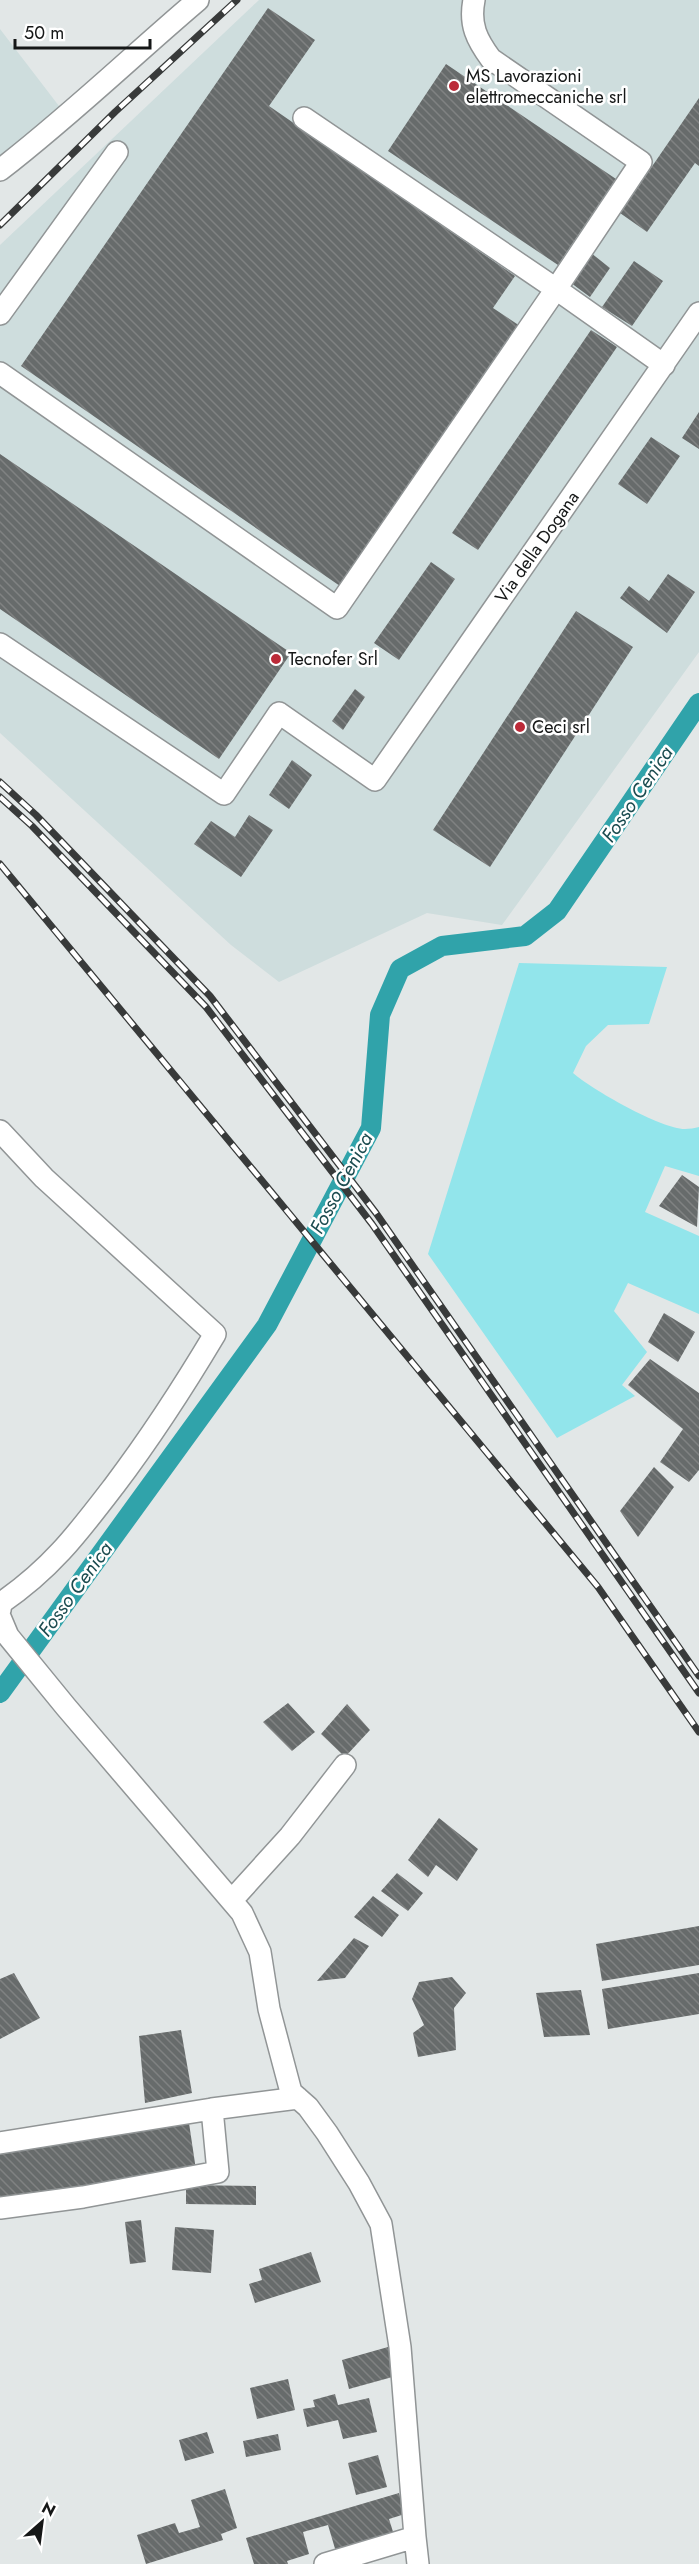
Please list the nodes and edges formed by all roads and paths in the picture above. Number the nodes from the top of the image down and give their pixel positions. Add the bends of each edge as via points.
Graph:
1 (198, 0) edge
2 (474, 0) edge
3 (304, 118) dead end
4 (117, 152) dead end
5 (0, 170) edge
6 (556, 289) junction
7 (0, 314) edge
8 (699, 314) edge
9 (664, 365) junction
10 (0, 373) edge
11 (0, 644) edge
12 (0, 1131) edge
13 (2, 1614) edge
14 (345, 1765) dead end
15 (232, 1900) junction
16 (298, 2098) junction
17 (212, 2109) junction
18 (0, 2143) edge
19 (0, 2208) edge
20 (415, 2537) junction
21 (325, 2564) edge
22 (418, 2564) edge

1 - 5 street via 55,128
2 - 6 street via 471,14 476,37 491,60 641,162
3 - 6 street
4 - 7 street
6 - 9 street
6 - 10 street via 337,608
8 - 9 street, Via della Dogana
9 - 11 street, Via della Dogana via 375,780 279,713 225,794
12 - 13 street via 44,1178 215,1334 143,1446 72,1540
13 - 15 street via 48,1685
14 - 15 street via 290,1836
15 - 16 street via 260,1952 269,2009 291,2092
16 - 17 street
16 - 20 street via 327,2133 381,2224 400,2347
17 - 18 street
17 - 19 street via 218,2172
20 - 21 street
20 - 22 street

